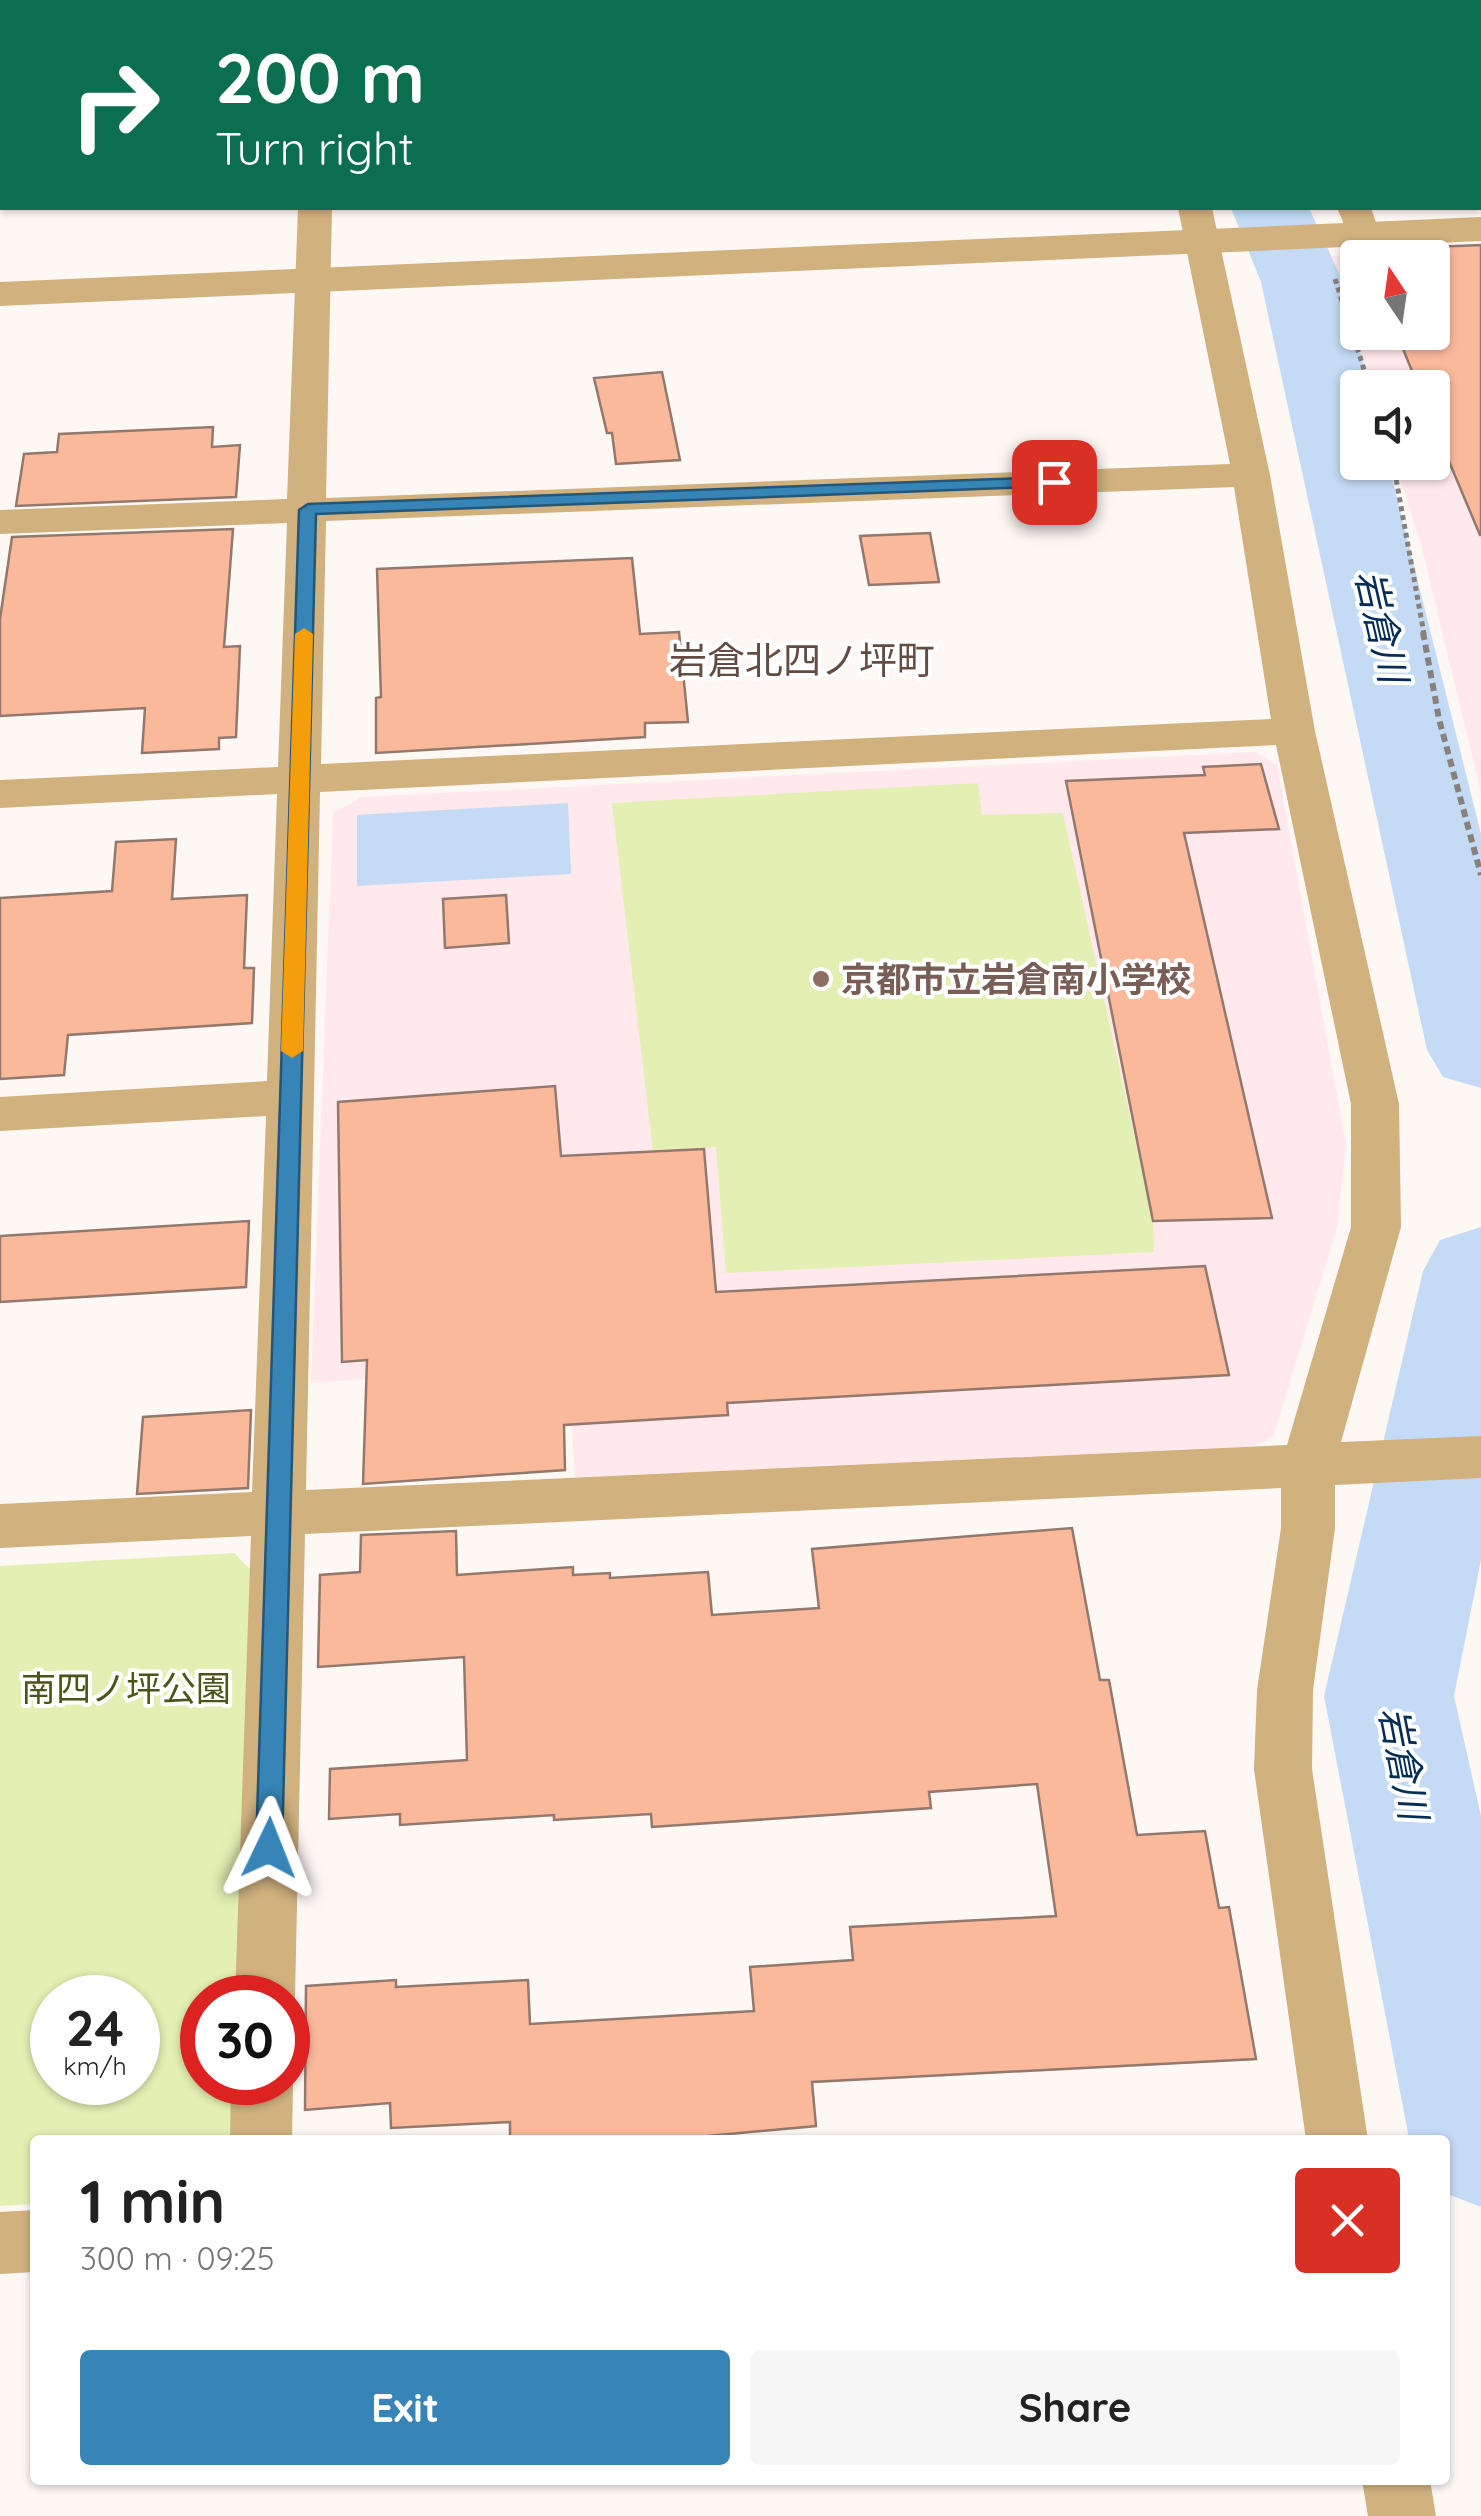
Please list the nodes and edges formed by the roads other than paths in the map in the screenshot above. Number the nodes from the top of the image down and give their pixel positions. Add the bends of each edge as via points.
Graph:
1 (315, 210) edge
2 (1358, 221) edge
3 (1200, 225) edge
4 (1481, 229) edge
5 (314, 282) junction
6 (0, 294) edge
7 (1251, 475) junction
8 (308, 510) junction
9 (0, 522) edge
10 (1294, 731) junction
11 (300, 780) junction
12 (0, 794) edge
13 (291, 1097) junction
14 (0, 1114) edge
15 (1481, 1456) edge
16 (1308, 1464) junction
17 (279, 1513) junction
18 (0, 1526) edge
19 (266, 1975) edge
20 (262, 2105) edge
21 (261, 2135) edge
22 (1336, 2135) edge
23 (30, 2240) edge
24 (0, 2243) edge
25 (1397, 2485) edge
26 (1402, 2516) edge

1 - 5 street
2 - 3 street
2 - 4 street
3 - 5 street
3 - 7 street
5 - 6 street
5 - 8 street
7 - 8 street
7 - 10 street
8 - 9 street
8 - 11 street
10 - 11 street
10 - 16 street via 1375,1104 1376,1228
11 - 12 street
11 - 13 street
13 - 14 street
13 - 17 street
15 - 16 street
16 - 17 street
16 - 22 street via 1308,1528 1285,1690 1283,1768
17 - 18 street
17 - 19 street
20 - 21 street
23 - 24 street
25 - 26 street

